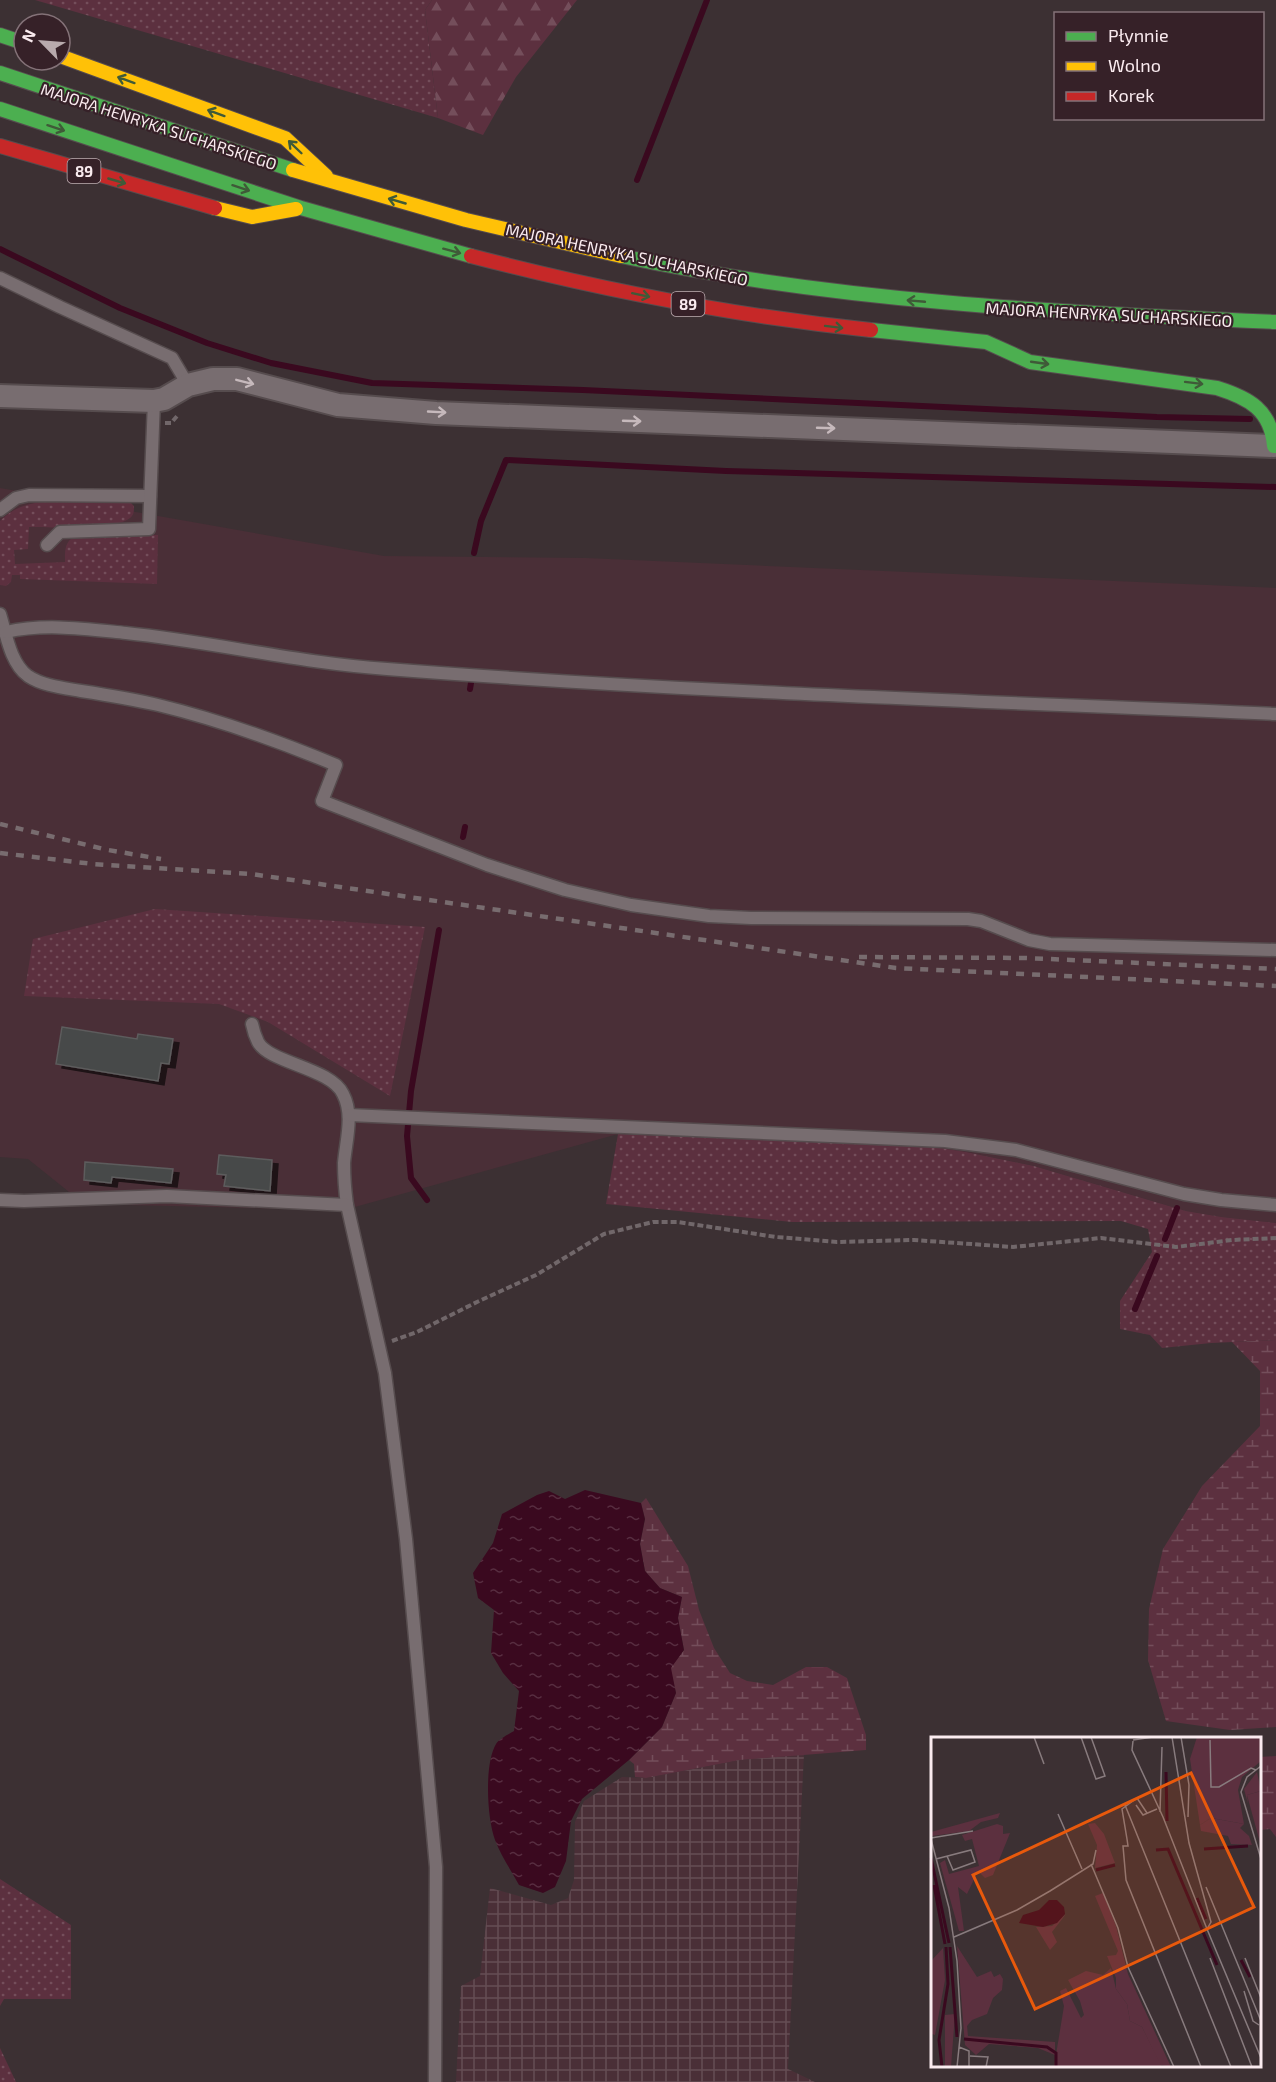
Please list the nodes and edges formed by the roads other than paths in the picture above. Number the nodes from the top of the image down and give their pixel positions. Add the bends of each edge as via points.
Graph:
1 (72, 60) edge
2 (0, 73) edge
3 (0, 109) edge
4 (0, 147) edge
5 (331, 182) junction
6 (301, 208) junction
7 (0, 278) edge
8 (1276, 322) edge
9 (188, 386) junction
10 (0, 396) edge
11 (154, 401) junction
12 (1275, 446) edge
13 (150, 496) junction
14 (0, 510) edge
15 (47, 545) dead end
16 (0, 614) edge
17 (6, 632) junction
18 (1276, 714) edge
19 (1276, 950) edge
20 (252, 1024) dead end
21 (349, 1115) junction
22 (0, 1200) edge
23 (347, 1205) junction
24 (1276, 1205) edge
25 (435, 2082) edge

5 -> 1 highway, 89 via 285,138
2 - 5 highway, MAJORA HENRYKA SUCHARSKIEGO
3 -> 6 highway, MAJORA HENRYKA SUCHARSKIEGO
4 -> 6 highway, 89 via 252,217
8 -> 5 highway, MAJORA HENRYKA SUCHARSKIEGO / 89 via 975,307 819,291 575,247
6 -> 12 highway, MAJORA HENRYKA SUCHARSKIEGO / 89 via 540,274 662,300 802,323 986,342 1030,362 1231,391 1264,414 1273,427
7 - 9 lane via 172,358
9 - 11 street
9 -> 12 street via 213,379 237,379 338,405 436,412
10 - 11 street
11 - 13 lane
13 - 14 lane via 29,495 16,498
13 - 15 lane via 149,529 60,532
16 - 17 lane
17 - 18 lane via 28,627 108,631 386,669 741,691
17 - 19 lane via 21,669 39,681 156,704 225,722 284,744 336,765 321,801 487,866 599,898 672,912 719,916 968,919 1050,944
20 - 21 lane via 258,1044 335,1082 343,1092
21 - 23 lane via 344,1182
21 - 24 lane via 963,1142 1016,1150 1184,1194
22 - 23 lane via 166,1196
23 - 25 lane via 385,1373 406,1539 436,1867

